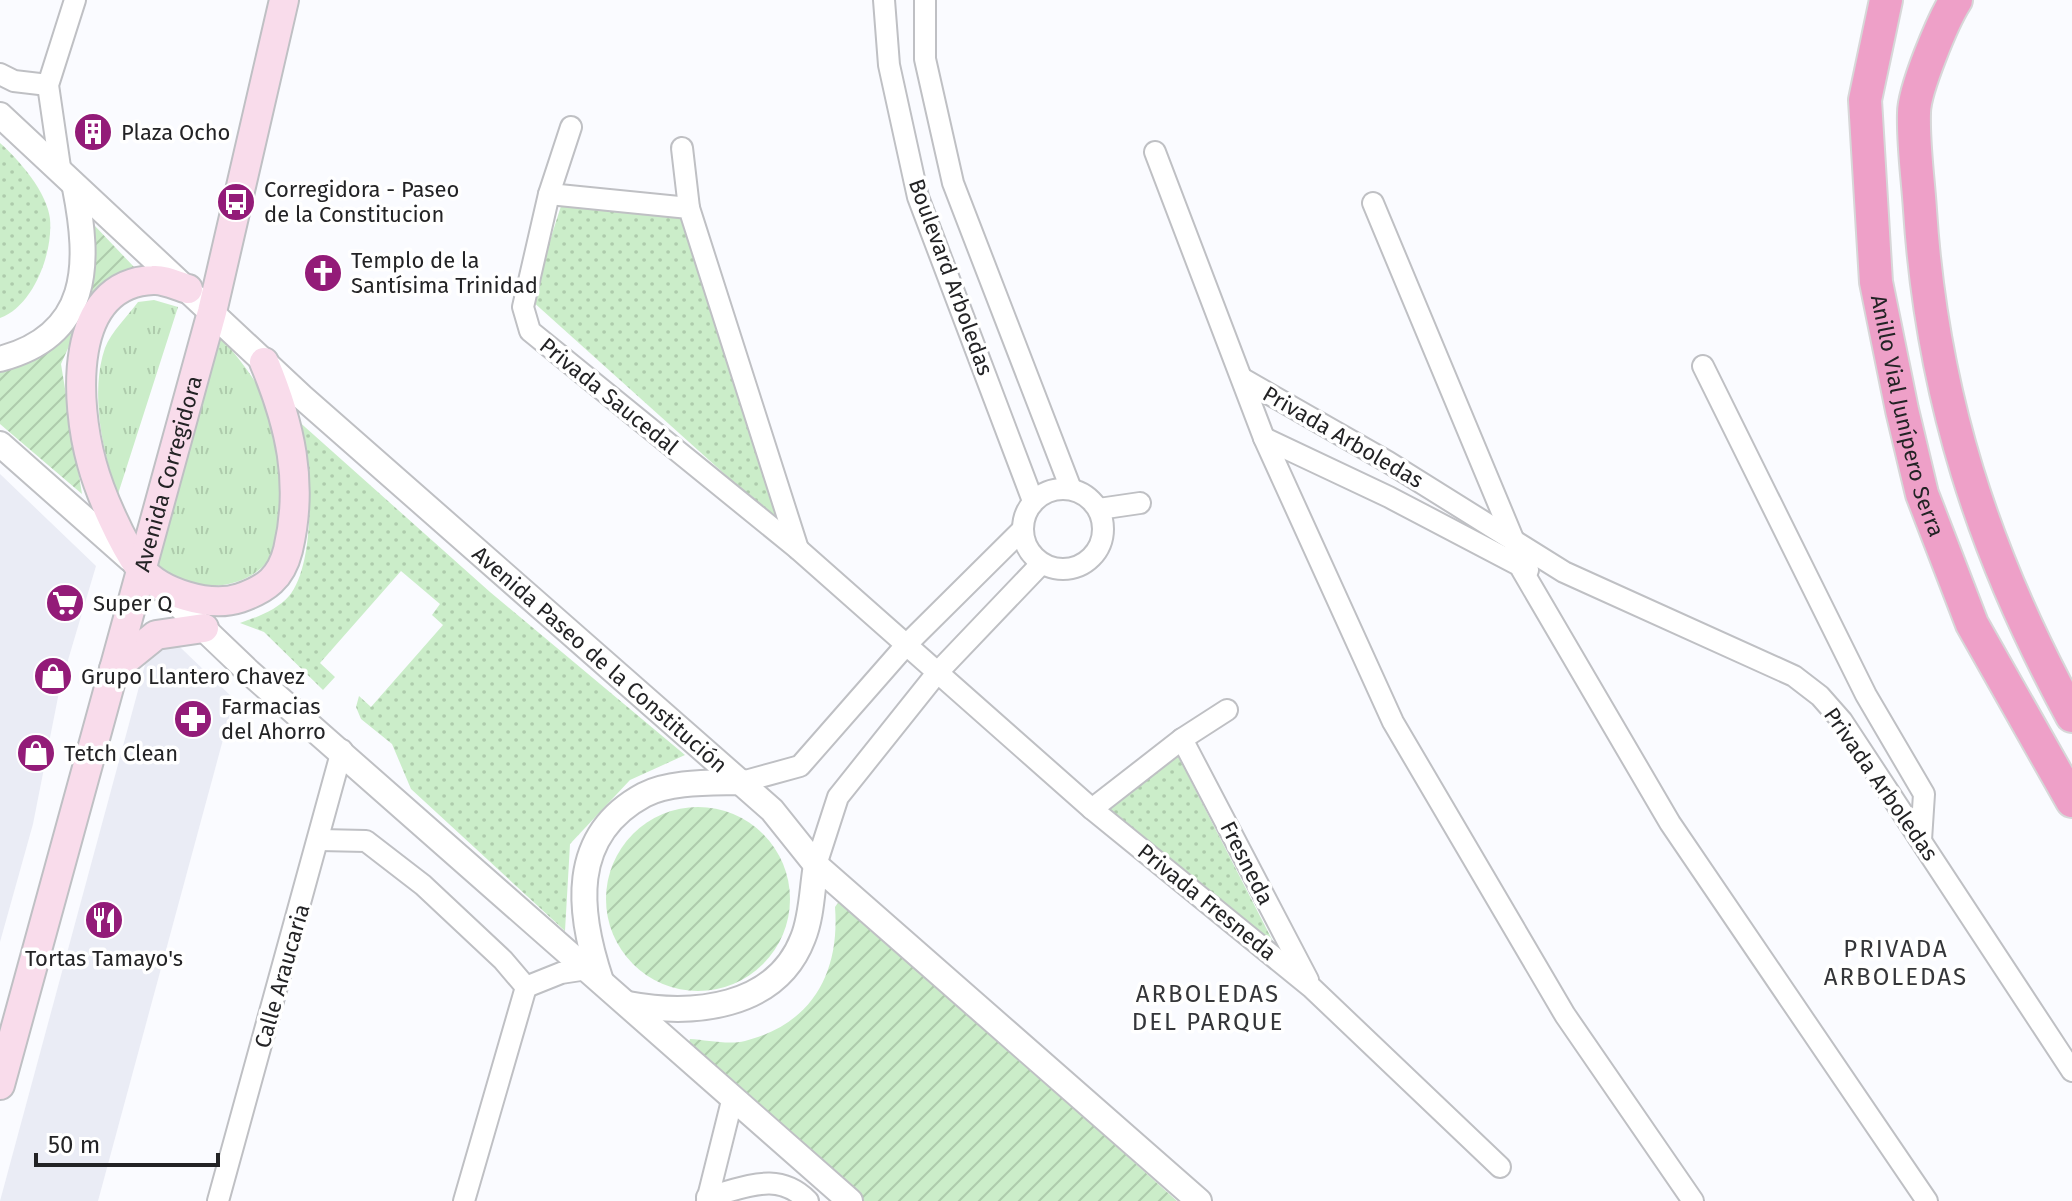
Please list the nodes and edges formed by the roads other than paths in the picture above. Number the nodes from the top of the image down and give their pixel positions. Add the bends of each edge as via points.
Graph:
1 (75, 0) edge
2 (284, 0) edge
3 (884, 0) edge
4 (925, 0) edge
5 (1886, 0) edge
6 (1956, 0) edge
7 (925, 59) junction
8 (889, 65) junction
9 (0, 74) edge
10 (48, 85) junction
11 (0, 115) edge
12 (571, 127) dead end
13 (682, 148) dead end
14 (1155, 152) dead end
15 (68, 181) junction
16 (549, 194) junction
17 (1373, 203) dead end
18 (689, 208) junction
19 (188, 289) junction
20 (212, 312) junction
21 (0, 359) edge
22 (264, 362) junction
23 (1703, 366) dead end
24 (1243, 379) junction
25 (1264, 438) junction
26 (0, 444) edge
27 (1071, 489) junction
28 (1033, 501) junction
29 (1140, 503) dead end
30 (1099, 509) junction
31 (1022, 530) junction
32 (1514, 541) junction
33 (798, 549) junction
34 (1041, 564) junction
35 (141, 569) junction
36 (1522, 570) junction
37 (1564, 572) junction
38 (204, 628) junction
39 (907, 644) junction
40 (114, 669) junction
41 (937, 673) junction
42 (1227, 710) dead end
43 (2072, 716) edge
44 (1182, 739) junction
45 (342, 750) junction
46 (742, 782) junction
47 (2072, 801) edge
48 (1092, 809) junction
49 (320, 840) junction
50 (1921, 840) junction
51 (816, 865) junction
52 (595, 976) junction
53 (526, 987) junction
54 (1312, 988) junction
55 (625, 1004) junction
56 (2072, 1071) edge
57 (0, 1085) edge
58 (733, 1097) junction
59 (1500, 1167) dead end
60 (707, 1199) edge
61 (218, 1201) edge
62 (464, 1201) edge
63 (808, 1201) edge
64 (850, 1201) edge
65 (1199, 1201) edge
66 (1693, 1201) edge
67 (1927, 1201) edge

1 - 10 street
2 - 20 main road, Avenida Corregidora
3 - 8 street, Boulevard Arboledas
4 - 7 street, Boulevard Arboledas
5 - 47 highway, Anillo Vial Junípero Serra via 1865,100 1876,282 1902,410 1922,494 1972,624
6 - 43 highway, Anillo Vial Junípero Serra via 1945,16 1913,109 1924,279 1946,404 1970,487 2041,660
7 - 8 street
7 - 27 street, Boulevard Arboledas via 953,183
8 - 28 street, Boulevard Arboledas via 918,197
9 - 10 street
10 - 15 street
11 - 15 street, Avenida Paseo de la Constitución
12 - 16 street, Privada Saucedal
13 - 18 street
14 - 24 street
15 - 19 street, Avenida Paseo de la Constitución
15 - 21 street via 86,245 76,298 43,339
16 - 18 street
16 - 33 street, Privada Saucedal via 523,307 530,331
17 - 32 street
18 - 33 street
19 - 20 street, Avenida Paseo de la Constitución
19 - 35 main road via 156,279 127,284 100,304 86,339 83,401 92,465
20 - 22 street, Avenida Paseo de la Constitución
20 - 35 main road, Avenida Corregidora
22 - 35 main road via 289,428 295,481 292,535 280,573 259,591 220,601 195,599
22 - 46 street, Avenida Paseo de la Constitución
23 - 50 street via 1866,695 1924,794
24 - 25 street
24 - 32 street, Privada Arboledas
25 - 36 street, Privada Arboledas via 1450,528
25 - 66 street via 1393,722 1565,1015
26 - 35 street
27 - 28 street via 1051,490
27 - 30 street
28 - 31 street
29 - 30 street
30 - 34 street via 1104,530 1099,550 1073,568
31 - 34 street via 1027,549
31 - 39 street
32 - 36 street
32 - 37 street, Privada Arboledas
33 - 39 street, Privada Saucedal
34 - 41 street
35 - 38 street
35 - 40 main road, Avenida Corregidora
36 - 37 street, Privada Arboledas
36 - 67 street via 1670,823
37 - 50 street, Privada Arboledas via 1794,676 1842,721
38 - 40 main road via 156,635
38 - 45 street
39 - 41 street, Privada Fresneda
39 - 46 street via 800,766
40 - 57 main road, Avenida Corregidora
41 - 48 street, Privada Fresneda
41 - 51 street via 838,797
42 - 44 street
44 - 48 street
44 - 54 street, Fresneda
45 - 49 street, Calle Araucaria
45 - 52 street
46 - 51 street, Avenida Paseo de la Constitución
46 - 52 street via 645,795 613,819 591,853 583,890
48 - 54 street, Privada Fresneda
49 - 53 street via 366,841 423,885
49 - 61 street, Calle Araucaria
50 - 56 street, Privada Arboledas
51 - 55 street via 804,938 785,970 751,996 667,1012
51 - 65 street, Avenida Paseo de la Constitución
52 - 53 street via 561,973
52 - 55 street
53 - 62 street
54 - 59 street, Privada Fresneda
55 - 58 street
58 - 60 street
58 - 64 street
60 - 63 street via 784,1183

